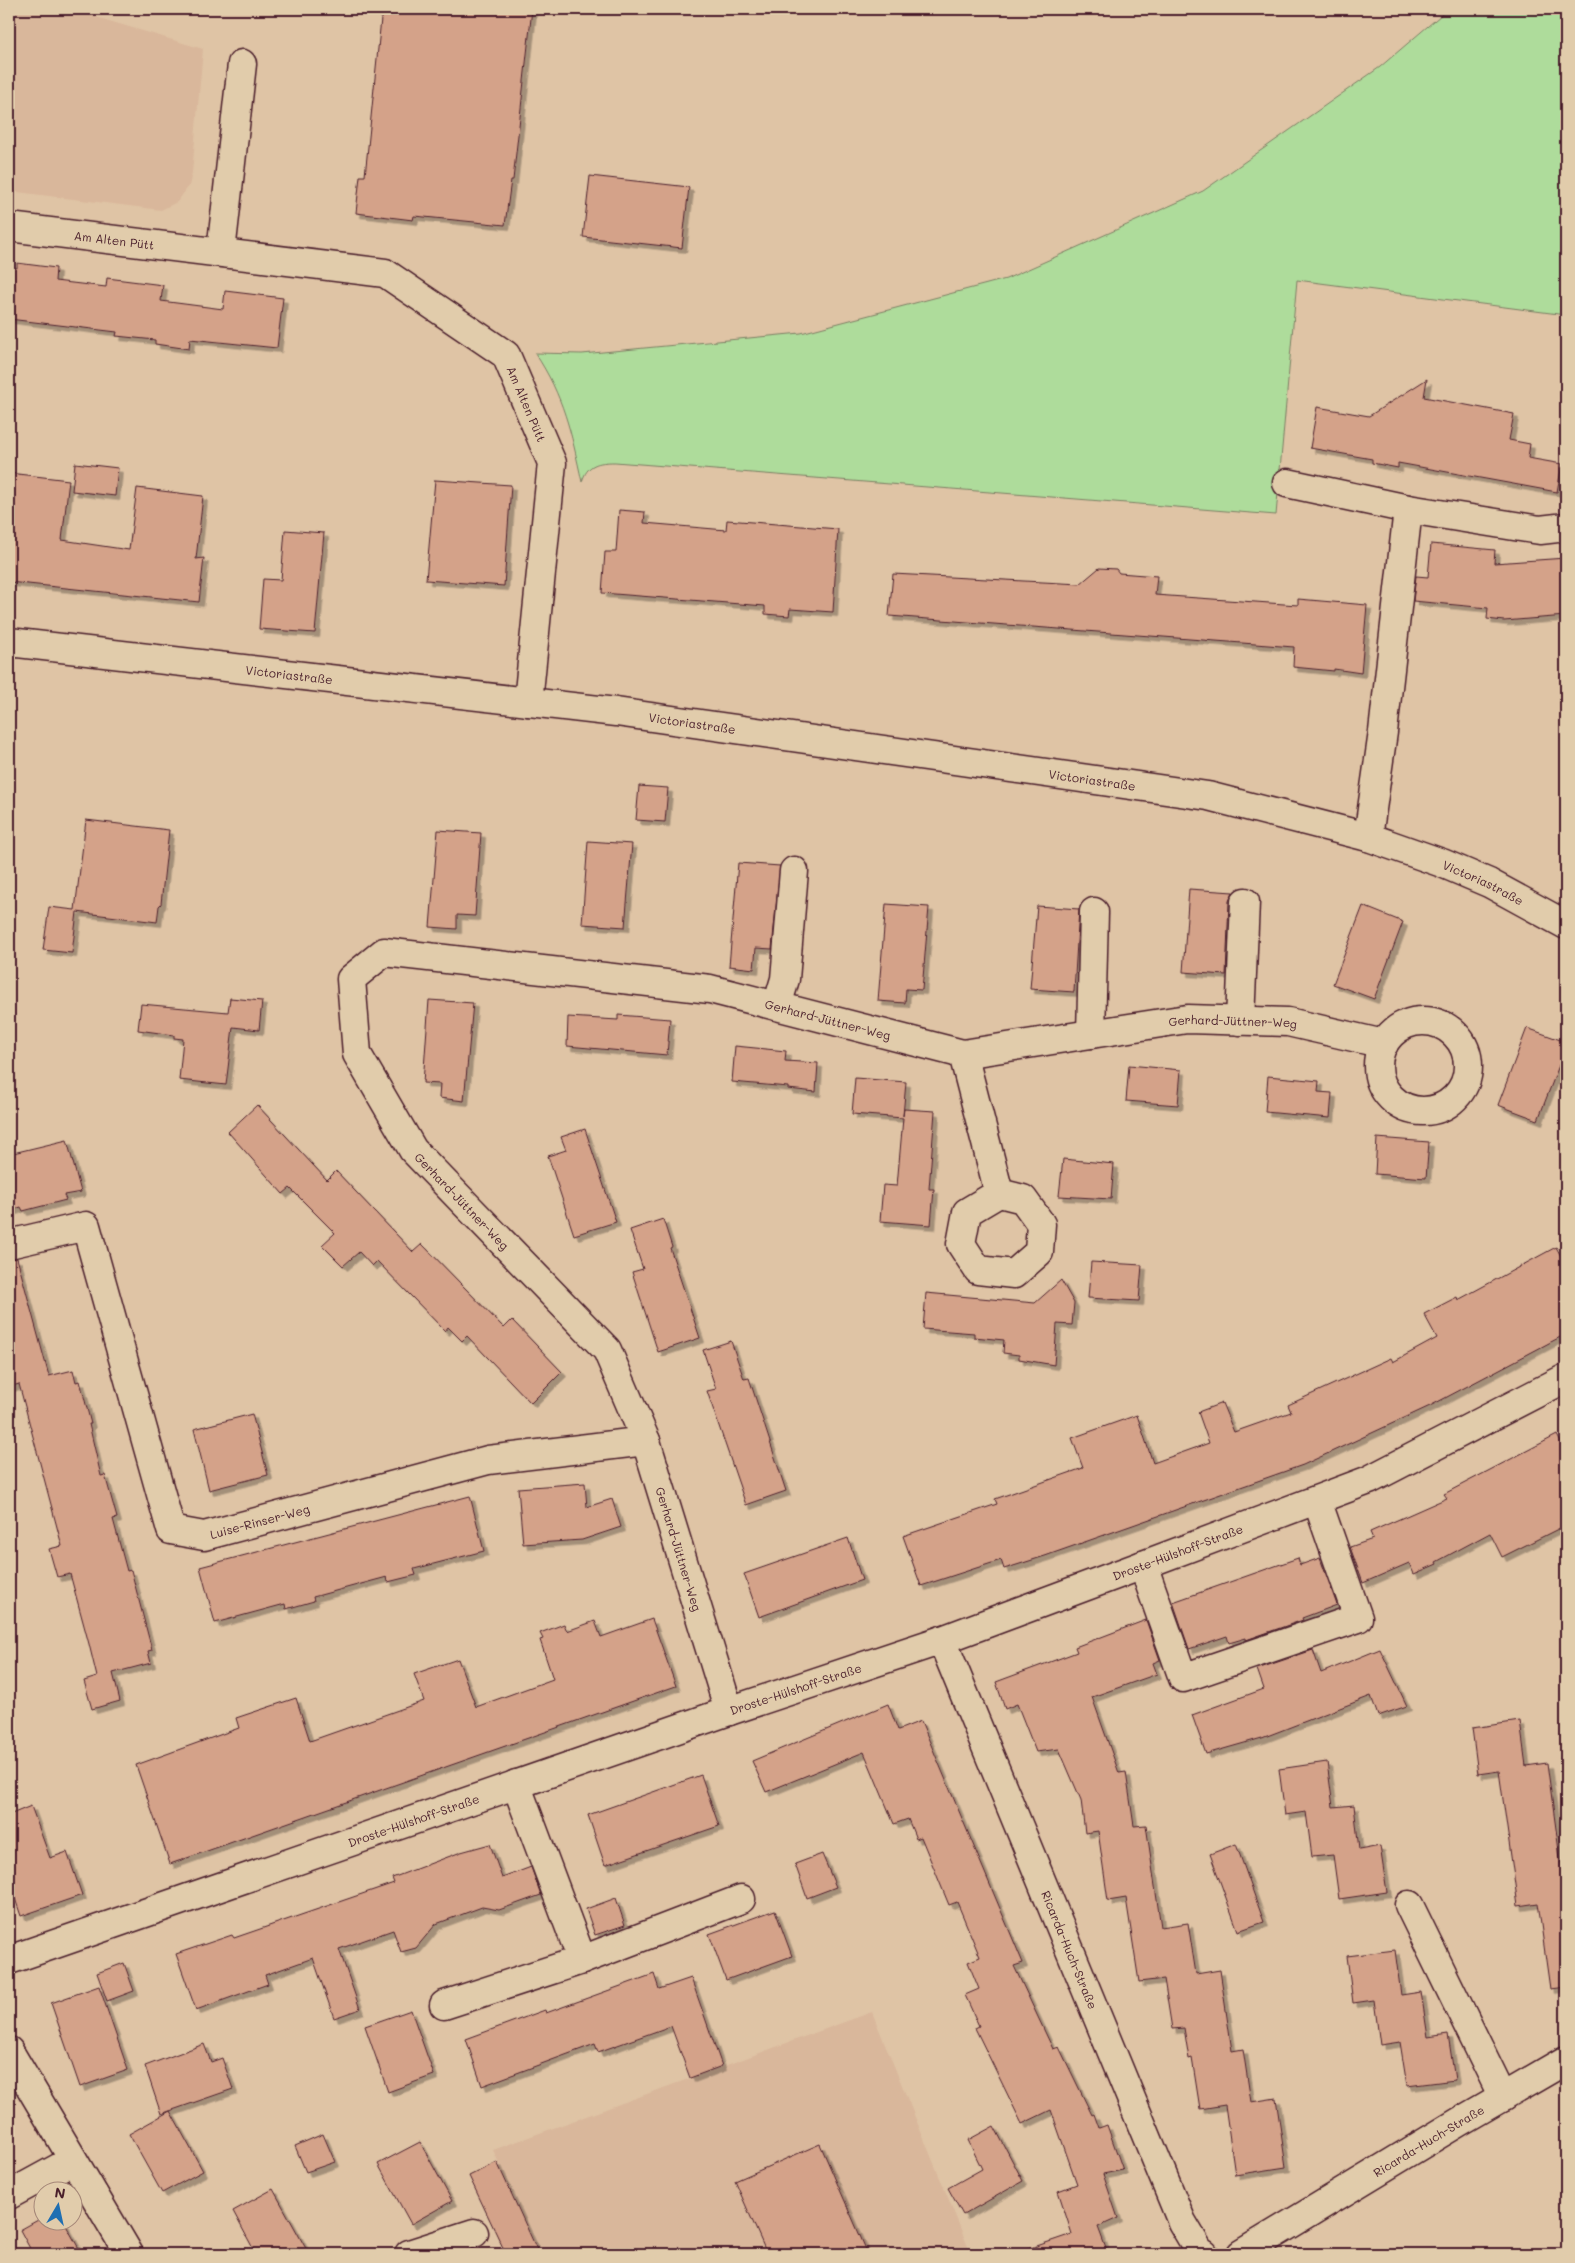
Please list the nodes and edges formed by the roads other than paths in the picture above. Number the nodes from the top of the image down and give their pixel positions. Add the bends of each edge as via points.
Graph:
1 (242, 64) dead end
2 (9, 227) edge
3 (221, 252) junction
4 (1287, 484) dead end
5 (1408, 509) junction
6 (1566, 527) edge
7 (9, 642) edge
8 (528, 702) junction
9 (1368, 838) junction
10 (794, 871) dead end
11 (1245, 902) dead end
12 (1094, 912) dead end
13 (1566, 925) edge
14 (777, 1006) junction
15 (1240, 1021) junction
16 (1092, 1034) junction
17 (1384, 1044) dead end
18 (963, 1054) junction
19 (999, 1193) dead end
20 (9, 1244) edge
21 (1566, 1378) edge
22 (646, 1440) junction
23 (1317, 1500) junction
24 (1144, 1565) junction
25 (942, 1640) junction
26 (729, 1710) junction
27 (516, 1784) junction
28 (741, 1898) dead end
29 (1410, 1905) dead end
30 (9, 1960) edge
31 (582, 1960) junction
32 (444, 2006) dead end
33 (9, 2051) edge
34 (1566, 2060) edge
35 (1503, 2097) junction
36 (73, 2160) junction
37 (9, 2195) edge
38 (474, 2233) dead end
39 (1267, 2247) edge
40 (129, 2254) edge
41 (408, 2254) edge
42 (1204, 2254) edge
43 (1241, 2254) edge

1 - 3 street
2 - 3 street, Am Alten Pütt
3 - 8 street, Am Alten Pütt via 385,273 506,355 552,463
4 - 5 street
5 - 6 street via 1540,530
5 - 9 street
7 - 8 street, Victoriastraße
8 - 9 street, Victoriastraße via 1208,796
9 - 13 street, Victoriastraße via 1489,882
10 - 14 street via 785,980
11 - 15 street
12 - 16 street
14 - 18 street, Gerhard-Jüttner-Weg
14 - 22 street, Gerhard-Jüttner-Weg via 710,989 384,952 351,979 357,1054 413,1150 607,1350
15 - 16 street, Gerhard-Jüttner-Weg via 1187,1019
15 - 17 street, Gerhard-Jüttner-Weg via 1288,1022
16 - 18 street, Gerhard-Jüttner-Weg
18 - 19 street
20 - 22 street, Luise-Rinser-Weg via 86,1226 171,1530 204,1536 488,1460
21 - 23 street, Droste-Hülshoff-Straße via 1369,1480
22 - 26 street, Gerhard-Jüttner-Weg
23 - 24 street, Droste-Hülshoff-Straße
23 - 24 street via 1358,1618 1183,1678
24 - 25 street, Droste-Hülshoff-Straße
25 - 26 street, Droste-Hülshoff-Straße
25 - 42 street, Ricarda-Huch-Straße via 1182,2222
26 - 27 street, Droste-Hülshoff-Straße
27 - 30 street, Droste-Hülshoff-Straße
27 - 31 street
28 - 31 street
29 - 35 street
31 - 32 street
33 - 36 street
34 - 35 street, Ricarda-Huch-Straße
35 - 39 street, Ricarda-Huch-Straße
36 - 37 street
36 - 40 street
38 - 41 street
39 - 43 street, Ricarda-Huch-Straße

